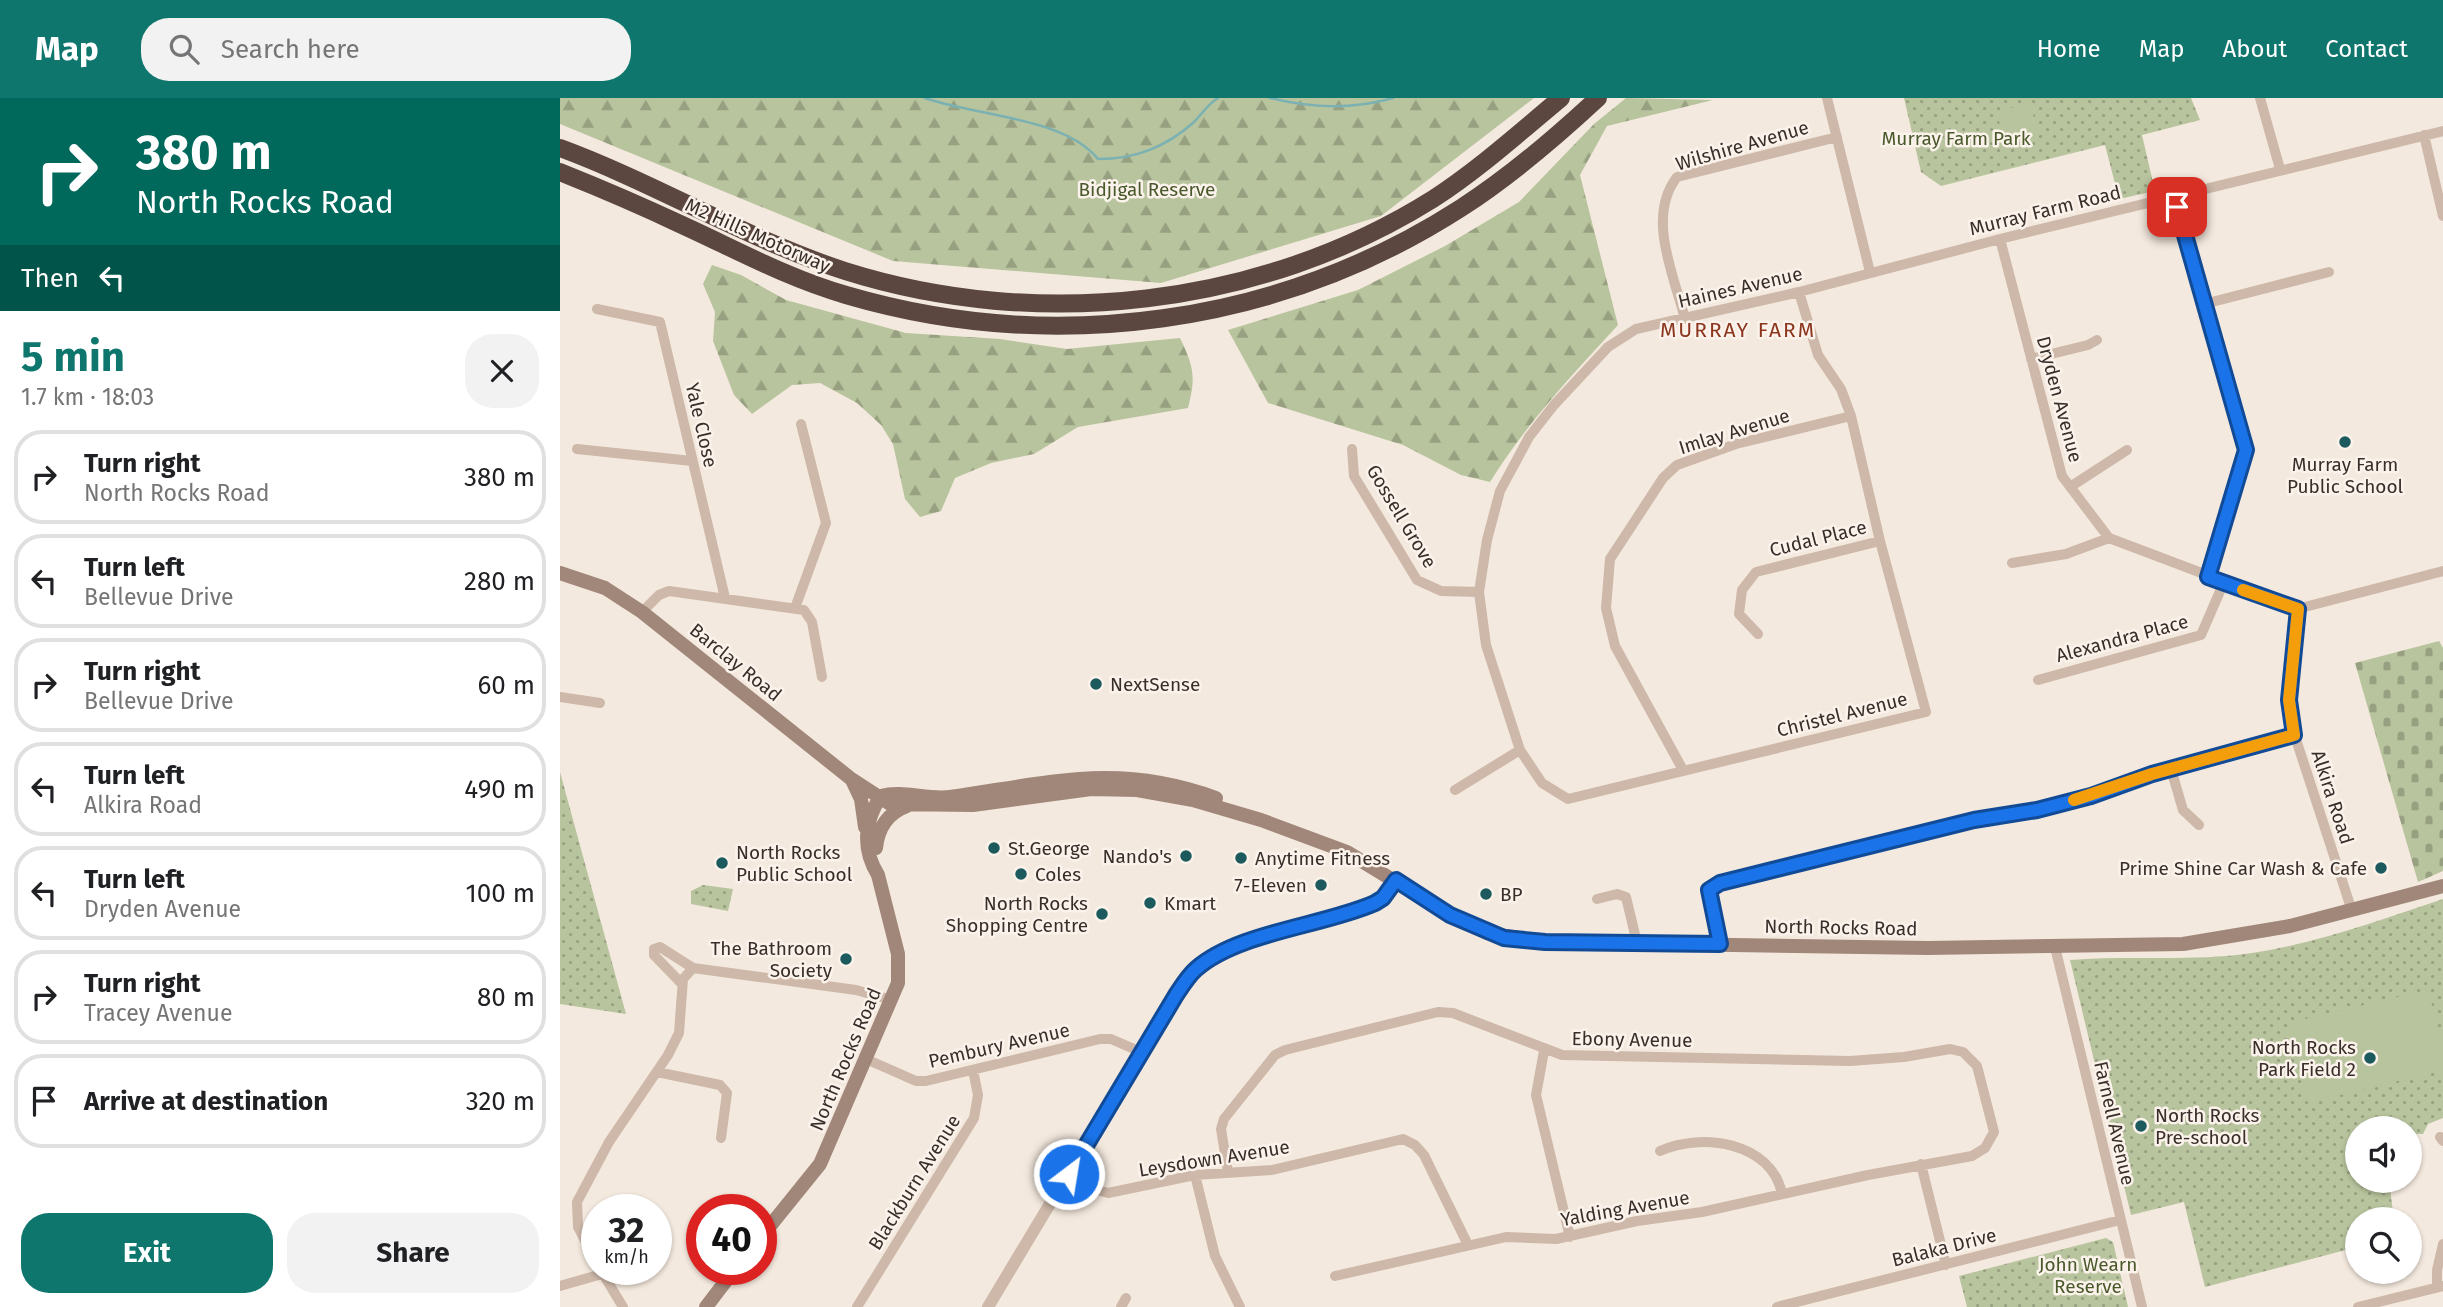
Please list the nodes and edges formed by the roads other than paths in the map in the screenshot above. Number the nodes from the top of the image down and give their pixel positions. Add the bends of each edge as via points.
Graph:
1 (1562, 98) edge
2 (1598, 98) edge
3 (1828, 98) edge
4 (2260, 98) edge
5 (2443, 131) edge
6 (2424, 135) junction
7 (1837, 137) junction
8 (560, 148) edge
9 (2280, 169) junction
10 (560, 172) edge
11 (2175, 196) junction
12 (2443, 216) edge
13 (2000, 239) junction
14 (1870, 272) junction
15 (2329, 272) dead end
16 (1799, 292) junction
17 (2204, 304) junction
18 (597, 309) dead end
19 (1685, 319) junction
20 (2098, 340) dead end
21 (2031, 359) junction
22 (1851, 416) junction
23 (801, 424) dead end
24 (577, 449) dead end
25 (1352, 449) dead end
26 (2127, 450) dead end
27 (692, 461) junction
28 (2070, 486) junction
29 (2109, 538) junction
30 (1880, 541) junction
31 (2012, 563) dead end
32 (2443, 571) edge
33 (560, 573) edge
34 (2208, 577) junction
35 (2224, 582) junction
36 (1479, 592) junction
37 (725, 598) junction
38 (795, 608) junction
39 (2298, 609) junction
40 (642, 612) junction
41 (1758, 635) dead end
42 (822, 677) dead end
43 (2038, 680) dead end
44 (560, 697) edge
45 (600, 703) dead end
46 (2294, 735) junction
47 (1520, 750) junction
48 (2171, 769) junction
49 (1683, 771) junction
50 (850, 778) junction
51 (1455, 790) dead end
52 (881, 796) junction
53 (908, 805) junction
54 (1261, 820) junction
55 (2199, 825) dead end
56 (866, 832) junction
57 (876, 848) junction
58 (878, 876) junction
59 (1396, 880) junction
60 (2443, 886) edge
61 (1597, 899) dead end
62 (2352, 911) junction
63 (1637, 943) junction
64 (1720, 944) junction
65 (2055, 947) junction
66 (693, 968) junction
67 (682, 984) junction
68 (892, 1000) junction
69 (1544, 1051) junction
70 (1141, 1052) junction
71 (866, 1059) junction
72 (973, 1070) junction
73 (657, 1072) junction
74 (721, 1138) dead end
75 (1660, 1152) dead end
76 (1921, 1164) junction
77 (1228, 1172) junction
78 (1069, 1174) junction
79 (1195, 1175) junction
80 (581, 1194) edge
81 (581, 1194) edge
82 (1782, 1194) junction
83 (777, 1217) edge
84 (2120, 1220) junction
85 (581, 1233) edge
86 (1570, 1237) junction
87 (2443, 1244) edge
88 (1468, 1245) junction
89 (1945, 1265) junction
90 (1335, 1276) dead end
91 (581, 1278) edge
92 (610, 1285) edge
93 (723, 1285) edge
94 (560, 1286) edge
95 (2440, 1286) edge
96 (623, 1307) edge
97 (706, 1307) edge
98 (857, 1307) edge
99 (988, 1307) edge
100 (1240, 1307) edge
101 (1777, 1307) edge
102 (2141, 1307) edge
103 (2358, 1307) edge

1 - 8 highway, M2 Hills Motorway via 1414,210 1356,241 1244,281 1157,298 992,301 906,287 846,271 735,227
2 - 10 highway, M2 Hills Motorway via 1497,184 1425,230 1357,264 1256,300 1188,316 1096,326 971,321 890,307 792,276
3 - 7 street
4 - 9 street
5 - 6 street, Murray Farm Road
6 - 9 street, Murray Farm Road
6 - 12 street
7 - 14 street
7 - 19 street, Wilshire Avenue via 1677,177 1665,192 1661,219
9 - 11 street, Murray Farm Road
11 - 13 street, Murray Farm Road
11 - 17 street
13 - 14 street, Murray Farm Road
13 - 21 street, Dryden Avenue
14 - 16 street, Haines Avenue
15 - 17 street
16 - 19 street, Haines Avenue
16 - 22 street, Christel Avenue via 1818,355 1841,389
17 - 34 street via 2246,450
18 - 27 street, Yale Close via 660,322
19 - 36 street, Haines Avenue via 1636,329 1608,347 1529,437 1500,491
20 - 21 street
21 - 28 street, Dryden Avenue via 2062,476
22 - 30 street, Christel Avenue
22 - 49 street, Imlay Avenue via 1736,444 1677,465 1663,478 1610,559 1606,608 1615,646
23 - 38 street via 826,523
24 - 27 street
25 - 36 street, Gossell Grove via 1354,476 1417,580 1441,591
26 - 28 street
27 - 37 street, Yale Close
28 - 29 street, Dryden Avenue
29 - 31 street via 2066,554
29 - 34 street
30 - 41 street, Cudal Place via 1756,572 1742,590 1739,614
30 - 49 street, Christel Avenue via 1926,712
32 - 39 street
33 - 40 main road, Barclay Road via 605,588
34 - 35 street
35 - 39 street
35 - 43 street, Alexandra Place via 2201,635
36 - 47 street, Haines Avenue via 1486,645
37 - 38 street
37 - 40 street via 669,591 659,594
38 - 42 street via 804,610 812,622
39 - 46 street, Alkira Road via 2289,700
40 - 50 main road, Barclay Road
44 - 45 street
46 - 48 street
46 - 62 street, Alkira Road
47 - 49 street, Christel Avenue via 1542,783 1568,799
47 - 51 street
48 - 55 street via 2183,810
48 - 64 street via 2086,797 1715,884 1709,890
50 - 52 main road, Barclay Road
50 - 56 main road, North Rocks Road via 860,799
52 - 53 main road, North Rocks Road via 891,804
52 - 54 main road, North Rocks Road via 948,797 1067,778 1114,776 1186,788
52 - 56 main road
52 - 57 main road, North Rocks Road
53 - 54 main road, North Rocks Road via 973,805 1073,790 1123,789 1192,800
53 - 57 main road via 883,824
54 - 59 main road, North Rocks Road via 1347,852
56 - 58 main road, North Rocks Road
57 - 58 main road, North Rocks Road
58 - 68 main road, North Rocks Road via 900,964
59 - 63 main road, North Rocks Road via 1450,915 1504,938
59 - 70 street via 1383,898 1367,906 1255,940 1207,961 1187,980
60 - 62 main road, North Rocks Road
61 - 63 street via 1617,894 1626,897
62 - 65 main road, North Rocks Road via 2201,942
63 - 64 main road, North Rocks Road
64 - 65 main road, North Rocks Road
65 - 84 street, Farnell Avenue
66 - 67 street
66 - 67 street via 660,947 654,949 654,955
66 - 68 street via 856,990
67 - 73 street via 679,1033
68 - 71 main road, North Rocks Road
69 - 76 street, Ebony Avenue via 1850,1061 1950,1049 1963,1052 1979,1071 1994,1125 1993,1138 1972,1156
69 - 77 street, Ebony Avenue via 1446,1012 1285,1050 1275,1055 1224,1119 1221,1129
69 - 86 street via 1536,1095
70 - 72 street, Pembury Avenue via 1100,1039
70 - 78 street
71 - 72 street, Pembury Avenue via 916,1081
71 - 83 main road, North Rocks Road via 820,1164
72 - 98 street, Blackburn Avenue via 978,1095 974,1118
73 - 74 street via 720,1085 727,1093
73 - 81 street via 609,1142
75 - 82 street via 1681,1143 1735,1145 1776,1175
76 - 82 street, Yalding Avenue
76 - 89 street
77 - 79 street, Leysdown Avenue
77 - 88 street, Leysdown Avenue via 1272,1170 1410,1136 1424,1154
78 - 79 street, Leysdown Avenue via 1108,1193
78 - 99 street
79 - 100 street via 1215,1256
80 - 85 street via 577,1202
82 - 86 street, Yalding Avenue
84 - 89 street, Balaka Drive
84 - 102 street, Farnell Avenue
86 - 88 street, Yalding Avenue via 1514,1236
87 - 95 street via 2437,1270
88 - 90 street, Yalding Avenue
89 - 101 street, Balaka Drive
91 - 94 street
92 - 96 street
93 - 97 main road
95 - 103 street

